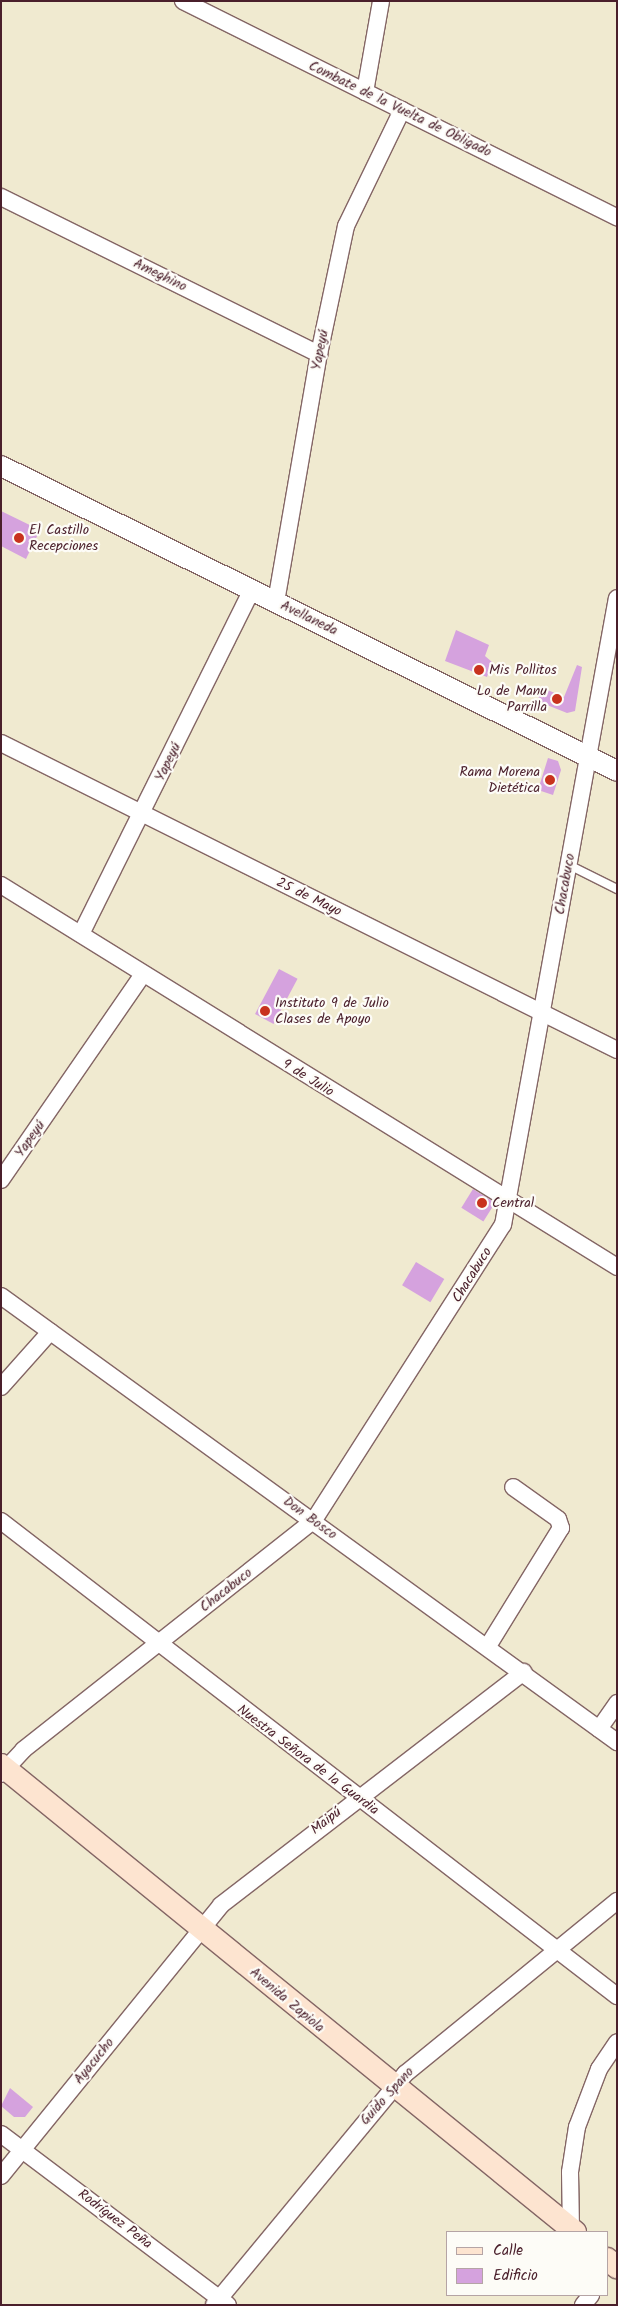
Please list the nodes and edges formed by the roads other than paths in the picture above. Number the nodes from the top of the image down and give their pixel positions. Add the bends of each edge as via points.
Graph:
1 (183, 1) edge
2 (381, 1) edge
3 (365, 92) junction
4 (402, 110) junction
5 (1, 197) edge
6 (617, 217) edge
7 (318, 354) junction
8 (1, 466) edge
9 (252, 590) junction
10 (617, 598) edge
11 (276, 602) junction
12 (1, 742) edge
13 (588, 756) junction
14 (617, 771) edge
15 (142, 814) junction
16 (569, 865) junction
17 (1, 885) edge
18 (617, 889) edge
19 (81, 934) junction
20 (143, 974) junction
21 (542, 1012) junction
22 (617, 1050) edge
23 (1, 1180) edge
24 (510, 1204) junction
25 (617, 1267) edge
26 (1, 1296) edge
27 (50, 1332) junction
28 (1, 1387) edge
29 (512, 1487) dead end
30 (314, 1520) junction
31 (1, 1521) edge
32 (157, 1644) junction
33 (488, 1646) junction
34 (524, 1672) junction
35 (617, 1703) edge
36 (599, 1729) junction
37 (617, 1742) edge
38 (2, 1769) edge
39 (356, 1798) junction
40 (617, 1901) edge
41 (193, 1936) junction
42 (558, 1949) junction
43 (617, 1996) edge
44 (617, 2042) edge
45 (392, 2087) junction
46 (1, 2134) edge
47 (23, 2150) junction
48 (1, 2176) edge
49 (573, 2230) edge
50 (220, 2303) edge

1 - 3 street, Combate de la Vuelta de Obligado
2 - 3 street
3 - 4 street, Combate de la Vuelta de Obligado
4 - 6 street, Combate de la Vuelta de Obligado
4 - 7 street, Yapeyú via 351,210
5 - 7 street, Ameghino
7 - 11 street, Yapeyú
8 - 9 street, Avellaneda
9 - 11 street, Avellaneda
9 - 15 street, Yapeyú
10 - 13 street, Chacabuco
11 - 13 street, Avellaneda
12 - 15 street, 25 de Mayo
13 - 14 street, Avellaneda
13 - 16 street, Chacabuco
15 - 19 street, Yapeyú
15 - 21 street, 25 de Mayo
16 - 18 lane
16 - 21 street, Chacabuco
17 - 19 street, 9 de Julio
19 - 20 street, 9 de Julio
20 - 23 street, Yapeyú
20 - 24 street, 9 de Julio
21 - 22 street, 25 de Mayo
21 - 24 street, Chacabuco
24 - 25 street, 9 de Julio
24 - 30 street, Chacabuco via 500,1230
26 - 27 street, Don Bosco
27 - 28 street
27 - 30 street, Don Bosco
29 - 33 street via 558,1520 561,1528
30 - 32 street, Chacabuco
30 - 33 street, Don Bosco
31 - 32 street, Nuestra Señora de la Guardia
32 - 38 street, Chacabuco
32 - 39 street, Nuestra Señora de la Guardia
33 - 34 street, Don Bosco
34 - 36 street, Don Bosco
34 - 39 street, Maipú
35 - 36 street
36 - 37 street, Don Bosco
38 - 41 main road, Avenida Zapiola
39 - 41 street, Maipú via 221,1905
39 - 42 street, Nuestra Señora de la Guardia
40 - 42 street, Guido Spano
41 - 45 main road, Avenida Zapiola
41 - 47 street, Ayacucho
42 - 43 street, Nuestra Señora de la Guardia
42 - 45 street, Guido Spano
44 - 49 street via 599,2069 577,2127 570,2172
45 - 49 main road, Avenida Zapiola
45 - 50 street, Guido Spano
46 - 47 street, Rodríguez Peña
47 - 48 street, Ayacucho
47 - 50 street, Rodríguez Peña

